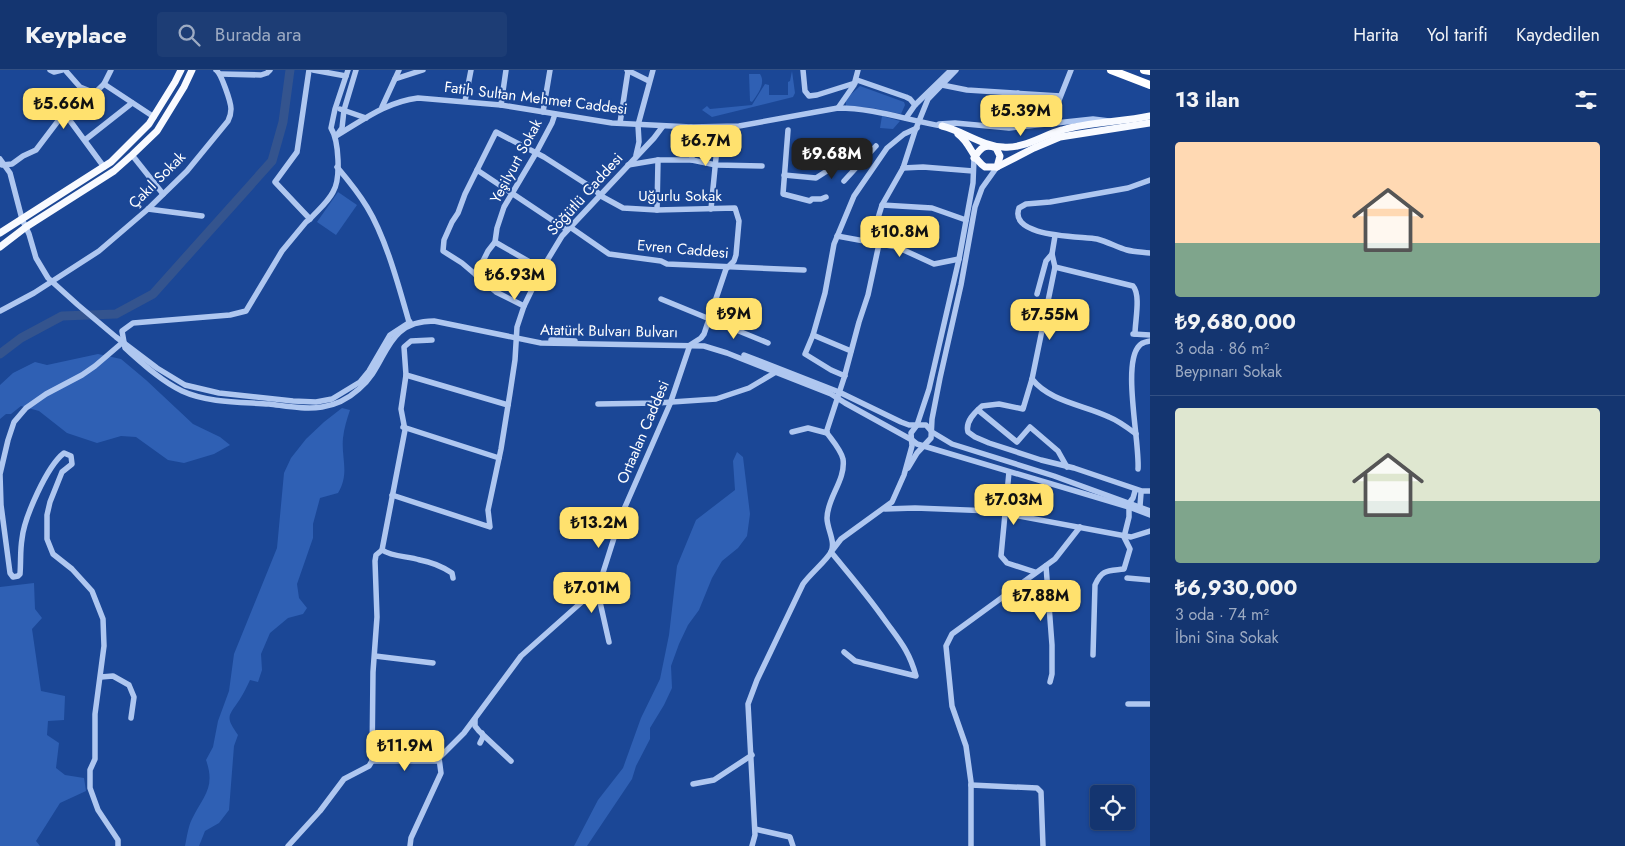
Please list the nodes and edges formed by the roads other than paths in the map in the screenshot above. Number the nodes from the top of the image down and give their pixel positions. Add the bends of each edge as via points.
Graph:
1 (50, 70) edge
2 (63, 70) edge
3 (111, 70) edge
4 (181, 70) edge
5 (192, 70) edge
6 (270, 70) edge
7 (309, 70) edge
8 (313, 70) edge
9 (356, 70) edge
10 (399, 70) edge
11 (423, 70) edge
12 (471, 70) edge
13 (506, 70) edge
14 (550, 70) edge
15 (628, 70) edge
16 (653, 70) edge
17 (802, 70) edge
18 (858, 70) edge
19 (951, 70) edge
20 (956, 70) edge
21 (1071, 70) edge
22 (1111, 70) edge
23 (1144, 70) edge
24 (219, 72) edge
25 (1150, 72) edge
26 (347, 73) edge
27 (395, 79) junction
28 (650, 81) junction
29 (856, 81) junction
30 (104, 84) junction
31 (942, 84) junction
32 (1150, 85) edge
33 (95, 93) junction
34 (1018, 93) junction
35 (1060, 96) junction
36 (465, 101) junction
37 (132, 103) junction
38 (501, 105) junction
39 (915, 105) junction
40 (382, 107) junction
41 (838, 108) junction
42 (335, 109) junction
43 (344, 110) junction
44 (542, 112) junction
45 (555, 114) junction
46 (1150, 116) edge
47 (154, 117) junction
48 (68, 118) junction
49 (366, 118) junction
50 (906, 118) junction
51 (920, 121) junction
52 (1050, 122) junction
53 (1112, 122) junction
54 (620, 123) junction
55 (1150, 123) edge
56 (638, 125) junction
57 (932, 125) junction
58 (663, 126) junction
59 (942, 126) junction
60 (691, 127) junction
61 (719, 127) junction
62 (1015, 127) junction
63 (917, 128) junction
64 (788, 130) dead end
65 (336, 136) junction
66 (85, 140) junction
67 (868, 145) dead end
68 (876, 146) dead end
69 (992, 146) junction
70 (536, 153) junction
71 (132, 155) junction
72 (634, 158) junction
73 (974, 158) junction
74 (0, 159) edge
75 (658, 160) junction
76 (692, 160) junction
77 (628, 164) junction
78 (716, 165) junction
79 (2, 166) edge
80 (762, 166) dead end
81 (104, 167) junction
82 (337, 167) junction
83 (997, 167) junction
84 (903, 168) junction
85 (478, 170) junction
86 (973, 171) junction
87 (784, 175) junction
88 (1150, 180) edge
89 (844, 181) dead end
90 (511, 192) junction
91 (163, 194) junction
92 (601, 196) junction
93 (826, 197) dead end
94 (882, 205) junction
95 (735, 208) joint
96 (148, 209) junction
97 (657, 210) junction
98 (711, 210) junction
99 (202, 216) dead end
100 (22, 218) junction
101 (310, 219) junction
102 (966, 220) junction
103 (26, 227) junction
104 (568, 228) junction
105 (0, 233) edge
106 (837, 236) junction
107 (1055, 236) junction
108 (495, 242) junction
109 (879, 244) junction
110 (0, 247) edge
111 (1150, 253) edge
112 (1052, 254) junction
113 (959, 259) junction
114 (730, 266) junction
115 (1055, 267) junction
116 (542, 269) junction
117 (804, 270) dead end
118 (476, 275) junction
119 (53, 282) junction
120 (1037, 294) dead end
121 (661, 299) dead end
122 (524, 306) junction
123 (0, 311) edge
124 (709, 319) junction
125 (409, 322) junction
126 (813, 335) junction
127 (1150, 335) edge
128 (516, 338) junction
129 (432, 340) dead end
130 (1150, 341) edge
131 (123, 342) junction
132 (693, 343) junction
133 (768, 343) dead end
134 (851, 351) junction
135 (776, 372) junction
136 (406, 375) junction
137 (845, 376) junction
138 (1032, 379) junction
139 (838, 395) junction
140 (671, 402) junction
141 (598, 404) dead end
142 (508, 405) junction
143 (978, 410) junction
144 (918, 425) junction
145 (404, 427) junction
146 (792, 432) dead end
147 (932, 432) junction
148 (827, 433) junction
149 (1136, 434) junction
150 (912, 440) junction
151 (924, 445) junction
152 (499, 458) junction
153 (1067, 467) junction
154 (1138, 469) dead end
155 (1009, 472) junction
156 (904, 475) junction
157 (1138, 492) junction
158 (1150, 492) edge
159 (392, 495) junction
160 (1129, 504) junction
161 (1140, 506) junction
162 (885, 509) junction
163 (1150, 510) edge
164 (1005, 512) junction
165 (1150, 515) edge
166 (1080, 527) junction
167 (1150, 531) edge
168 (1124, 537) junction
169 (382, 550) junction
170 (831, 552) junction
171 (1046, 566) junction
172 (1035, 572) junction
173 (453, 578) dead end
174 (1127, 578) dead end
175 (1150, 580) edge
176 (600, 582) junction
177 (609, 642) dead end
178 (844, 652) dead end
179 (1093, 655) dead end
180 (374, 656) junction
181 (433, 662) dead end
182 (101, 677) junction
183 (1050, 682) dead end
184 (1128, 704) dead end
185 (1150, 704) edge
186 (131, 718) dead end
187 (475, 719) junction
188 (482, 734) junction
189 (480, 743) dead end
190 (752, 755) junction
191 (372, 761) junction
192 (438, 761) junction
193 (511, 761) dead end
194 (693, 784) dead end
195 (971, 785) junction
196 (755, 829) junction
197 (118, 846) edge
198 (288, 846) edge
199 (410, 846) edge
200 (752, 846) edge
201 (793, 846) edge
202 (971, 846) edge
203 (1043, 846) edge

1 - 2 street
2 - 33 street via 80,87
3 - 30 street
4 - 47 main road
5 - 71 main road via 157,131
6 - 24 street via 261,75
7 - 101 street via 297,152 275,182
8 - 26 street
9 - 43 street
10 - 27 street
11 - 27 street
12 - 36 street
13 - 38 street
14 - 44 street
15 - 28 street
15 - 54 street
16 - 28 street
17 - 29 street via 805,92 809,96
18 - 29 street
19 - 39 street
20 - 31 street
21 - 35 street
22 - 32 highway
23 - 25 highway
24 - 91 street, Çakıl Sokak via 232,107 228,121
26 - 42 street
27 - 40 street
28 - 56 street
29 - 39 street via 906,97
29 - 41 street
30 - 33 street
30 - 37 street
31 - 34 street via 967,90
31 - 51 street via 928,99
33 - 48 street
34 - 35 street
34 - 62 street
35 - 52 street
36 - 38 street, Fatih Sultan Mehmet Caddesi
36 - 40 street, Fatih Sultan Mehmet Caddesi via 418,98
37 - 47 street
37 - 66 street
38 - 44 street, Fatih Sultan Mehmet Caddesi
39 - 50 street
40 - 49 street, Fatih Sultan Mehmet Caddesi
41 - 50 street, Fatih Sultan Mehmet Caddesi
41 - 61 street, Fatih Sultan Mehmet Caddesi
42 - 43 street
42 - 65 street via 331,128
43 - 49 street
43 - 65 street via 342,128
44 - 45 street, Fatih Sultan Mehmet Caddesi
45 - 54 street, Fatih Sultan Mehmet Caddesi
45 - 70 street, Yeşilyurt Sokak
46 - 53 main road, Fatih Sultan Mehmet Caddesi
47 - 81 main road
48 - 66 street
48 - 79 street via 58,121 36,150
49 - 65 street, Fatih Sultan Mehmet Caddesi
50 - 51 street, Fatih Sultan Mehmet Caddesi
51 - 57 street, Fatih Sultan Mehmet Caddesi
51 - 63 street
52 - 53 street, Fatih Sultan Mehmet Caddesi via 1094,119
52 - 62 street, Fatih Sultan Mehmet Caddesi
53 - 69 main road, Fatih Sultan Mehmet Caddesi via 1063,129 1018,146
54 - 56 street, Fatih Sultan Mehmet Caddesi
55 - 83 main road via 1060,137
56 - 58 street, Fatih Sultan Mehmet Caddesi
56 - 72 street via 639,142
57 - 59 street, Fatih Sultan Mehmet Caddesi
57 - 62 street, Fatih Sultan Mehmet Caddesi via 955,123
58 - 60 street, Fatih Sultan Mehmet Caddesi
58 - 72 street, Söğütlü Caddesi
59 - 69 main road, Fatih Sultan Mehmet Caddesi
59 - 73 main road, Fatih Sultan Mehmet Caddesi via 963,138
60 - 61 street, Fatih Sultan Mehmet Caddesi
60 - 76 street
61 - 78 street
63 - 84 street
63 - 106 street via 897,139 881,155 854,196
64 - 87 street
65 - 82 street
66 - 81 street
67 - 87 street via 816,178
68 - 89 street
69 - 73 main road via 982,147
69 - 83 main road via 999,153
70 - 85 street, Uğurlu Sokak via 496,132
70 - 90 street, Yeşilyurt Sokak
70 - 92 street, Uğurlu Sokak
71 - 91 street
71 - 103 main road via 114,171
72 - 77 street, Söğütlü Caddesi
73 - 83 main road via 985,168
73 - 86 street
74 - 79 street, Atatürk Bulvarı Bulvarı
75 - 76 street
75 - 77 street
75 - 97 street
76 - 78 street
77 - 92 street, Söğütlü Caddesi
78 - 80 street
78 - 98 street
79 - 100 street, Atatürk Bulvarı Bulvarı via 11,176
81 - 100 main road
82 - 101 street via 333,192
82 - 125 street via 368,208 377,227
83 - 147 street via 982,188 975,208
84 - 86 street
84 - 94 street
85 - 90 street, Evren Caddesi
85 - 118 street via 444,240 443,251
86 - 102 street
87 - 93 street via 783,194 810,201
88 - 107 street via 1128,188 1026,204 1019,208 1018,215 1024,223
90 - 104 street, Evren Caddesi
90 - 108 street, Yeşilyurt Sokak
91 - 96 street, Çakıl Sokak
92 - 97 street, Uğurlu Sokak via 623,208
92 - 104 street, Söğütlü Caddesi
94 - 102 street via 932,208
94 - 109 street via 874,231
95 - 98 street, Uğurlu Sokak
95 - 114 street, Ortaalan Caddesi via 740,228 736,255
96 - 99 street
96 - 119 street, Çakıl Sokak via 99,251
97 - 98 street, Uğurlu Sokak
100 - 103 street, Atatürk Bulvarı Bulvarı
100 - 105 main road
101 - 131 street via 282,251 246,311 133,323 122,331
102 - 113 street
103 - 110 main road
103 - 119 street, Atatürk Bulvarı Bulvarı via 36,258
104 - 114 street, Evren Caddesi via 614,256 667,264
104 - 116 street, Söğütlü Caddesi
106 - 109 street
106 - 126 street
107 - 111 street via 1090,238 1126,250
107 - 112 street
108 - 116 street
108 - 118 street, Yeşilyurt Sokak
109 - 113 street via 902,248 934,264
109 - 134 street via 868,296
112 - 115 street
112 - 120 street via 1046,261
113 - 144 street
114 - 117 street, Evren Caddesi
114 - 124 street, Ortaalan Caddesi via 726,269
115 - 127 street via 1132,286 1137,299 1134,334
115 - 138 street
116 - 122 street, Söğütlü Caddesi
118 - 122 street via 496,292
119 - 123 street, Çakıl Sokak
119 - 131 street, Atatürk Bulvarı Bulvarı
121 - 124 street
122 - 128 street, Söğütlü Caddesi
124 - 132 street, Ortaalan Caddesi via 704,334
124 - 133 street
125 - 128 street, Atatürk Bulvarı Bulvarı via 435,318
125 - 131 street, Atatürk Bulvarı Bulvarı via 390,335 360,382 341,395 316,402 194,389 174,380
126 - 134 street
126 - 137 street via 805,354
128 - 131 street, Atatürk Bulvarı Bulvarı via 434,321 415,323 394,337 360,388 337,403 309,408 209,399 190,394 163,379 124,348
128 - 132 street, Atatürk Bulvarı Bulvarı
128 - 142 street, Söğütlü Caddesi
129 - 136 street via 416,340 404,347
130 - 149 street via 1138,346 1133,361
131 - 182 street via 82,375 26,408 14,422 0,474 1,505 13,577 20,574 24,528 42,481 57,458 64,454 72,456 72,464 62,472 46,515 47,539 53,554 72,569 92,592 103,619
132 - 135 street, Atatürk Bulvarı Bulvarı
132 - 139 street, Atatürk Bulvarı Bulvarı via 726,349
132 - 140 street, Ortaalan Caddesi
134 - 137 street
135 - 139 street, Atatürk Bulvarı Bulvarı
135 - 140 street via 749,388 722,398
136 - 142 street
136 - 145 street via 401,408
137 - 139 street
138 - 143 street via 1023,409 992,404
138 - 149 street via 1039,388 1109,416
139 - 144 street, Atatürk Bulvarı Bulvarı via 894,420
139 - 148 street
139 - 150 street, Atatürk Bulvarı Bulvarı
140 - 141 street
140 - 176 street, Ortaalan Caddesi via 621,516
142 - 152 street, Söğütlü Caddesi
143 - 153 street via 1017,442 1030,427 1058,451
143 - 153 street via 967,426 975,438
144 - 147 street, Atatürk Bulvarı Bulvarı via 926,425
144 - 150 street via 911,433
145 - 152 street
145 - 159 street
146 - 148 street via 808,428
147 - 151 street
147 - 160 street, Atatürk Bulvarı Bulvarı via 952,444
148 - 170 street via 843,458 843,469 828,512
149 - 154 street
150 - 151 street, Atatürk Bulvarı Bulvarı
150 - 156 street
151 - 155 street, Atatürk Bulvarı Bulvarı
151 - 156 street
152 - 159 street, Söğütlü Caddesi via 488,510 490,527
153 - 157 street
153 - 158 street
155 - 160 street, Atatürk Bulvarı Bulvarı
155 - 164 street
156 - 162 street via 894,499
157 - 158 street
157 - 160 street
157 - 161 street
159 - 169 street
160 - 161 street, Atatürk Bulvarı Bulvarı
160 - 165 street, Atatürk Bulvarı Bulvarı
160 - 168 street
161 - 163 street, Atatürk Bulvarı Bulvarı
162 - 164 street
162 - 170 street via 841,539
164 - 166 street
164 - 172 street via 1002,556 1007,563
166 - 168 street
166 - 171 street via 1064,550
167 - 168 street
168 - 179 street via 1130,548 1124,569 1105,571 1095,585
169 - 173 street via 444,568 452,573
169 - 180 street via 376,555
170 - 178 street via 900,640 916,676 855,661
170 - 190 street via 808,577 757,680 747,712
171 - 172 street
171 - 183 street via 1052,645
172 - 195 street via 952,634 946,646 952,706 966,746
174 - 175 street
176 - 177 street via 600,602
176 - 187 street, Ortaalan Caddesi via 521,656
180 - 181 street
180 - 191 street
182 - 186 street via 113,676 129,685 134,697
182 - 197 street via 95,714 96,759 90,770 90,788 98,810 118,840
184 - 185 street
187 - 188 street via 475,726
187 - 192 street, Ortaalan Caddesi
188 - 189 street
188 - 193 street
190 - 194 street via 714,780
190 - 196 street
191 - 192 street
191 - 198 street via 369,766 344,779
192 - 199 street via 441,773
195 - 202 street
195 - 203 street via 1037,788 1041,792
196 - 200 street
196 - 201 street via 790,837

